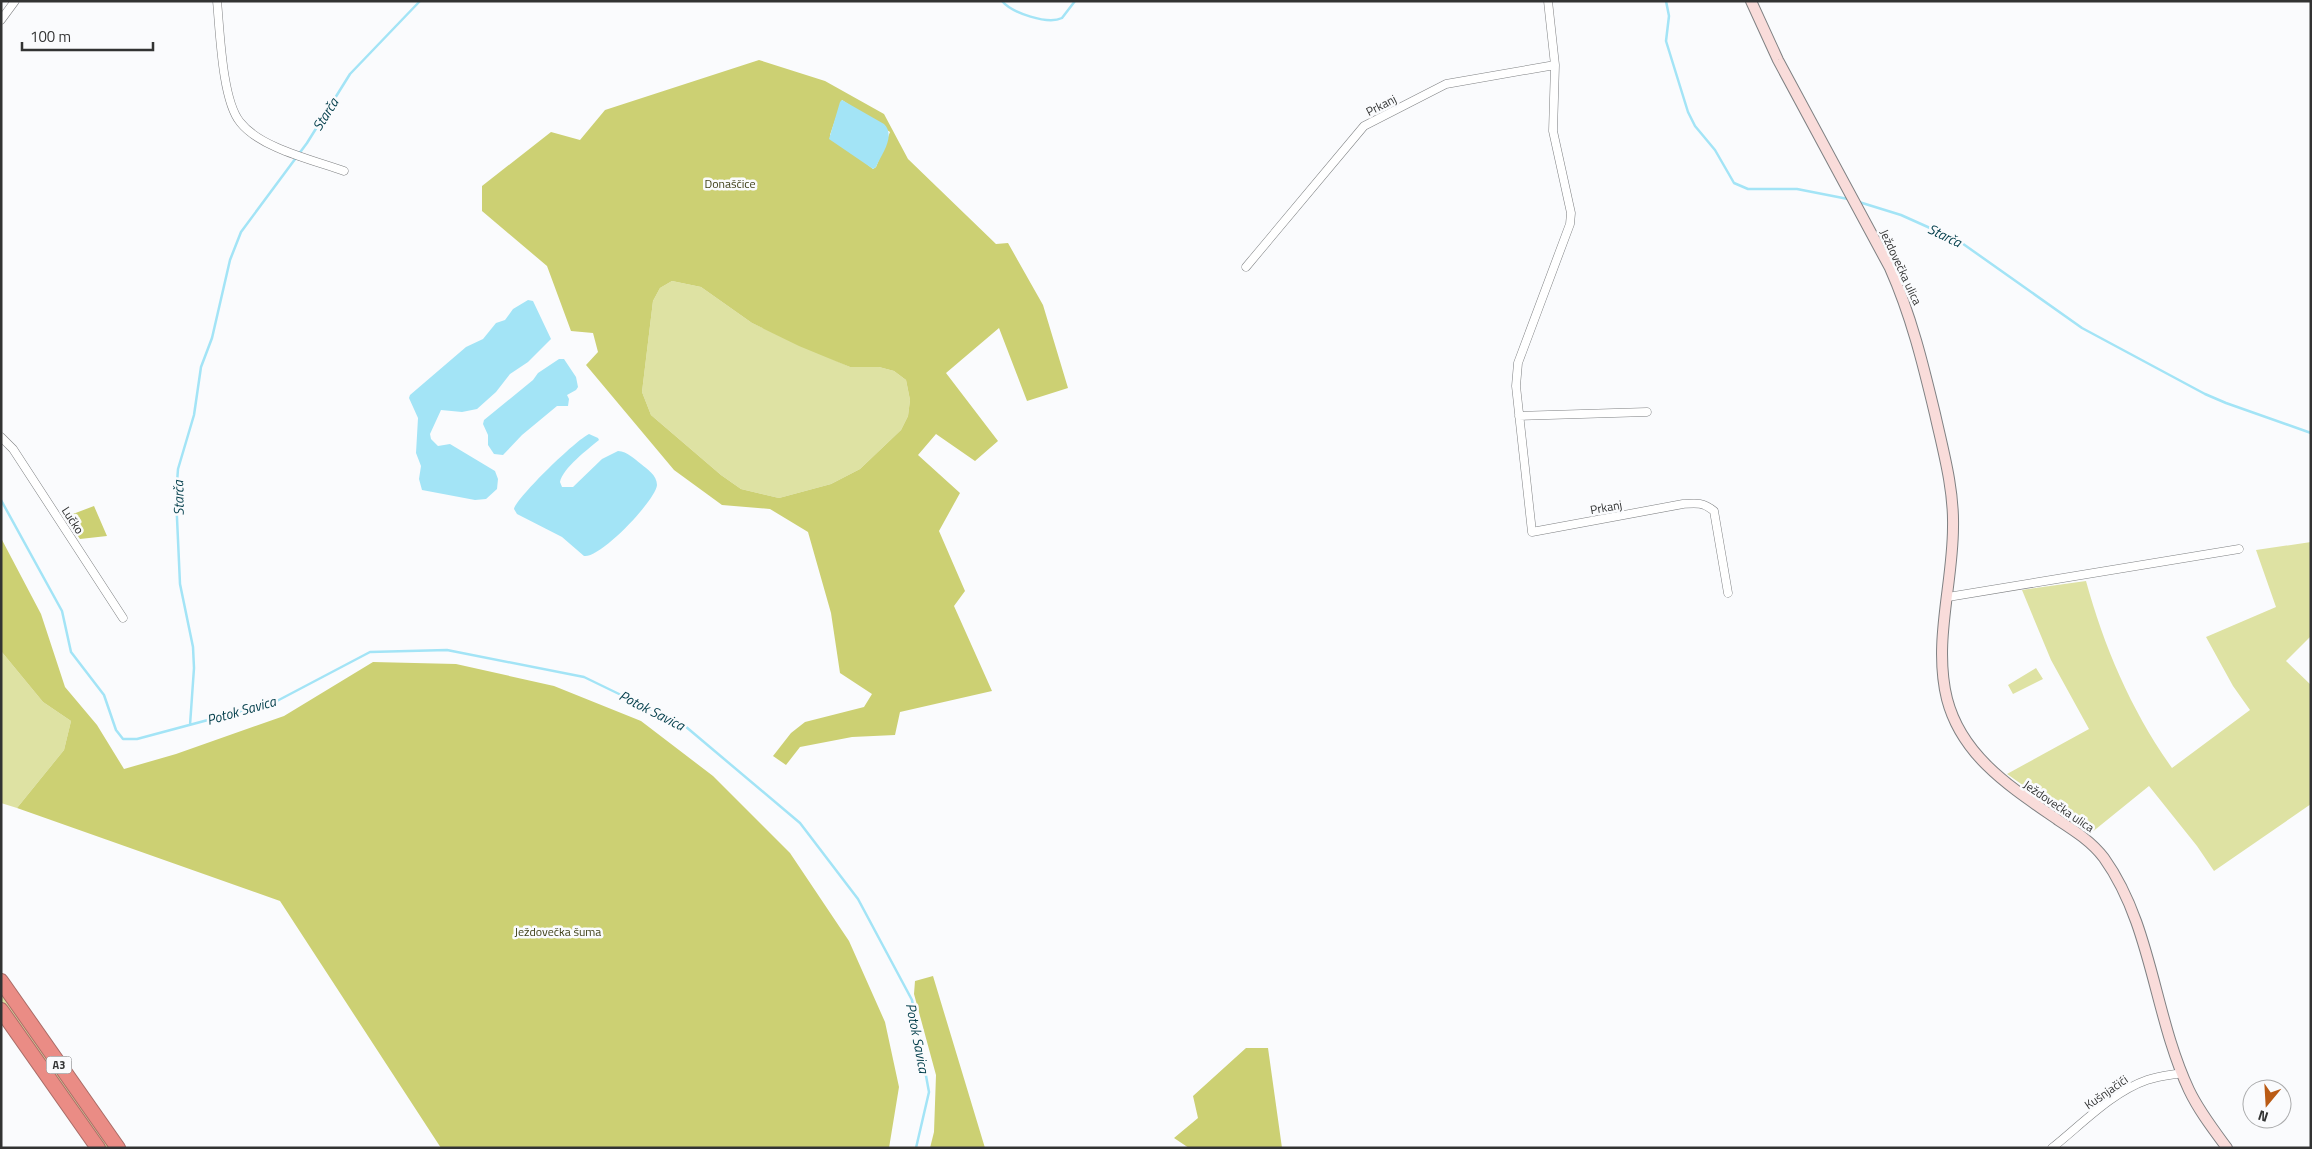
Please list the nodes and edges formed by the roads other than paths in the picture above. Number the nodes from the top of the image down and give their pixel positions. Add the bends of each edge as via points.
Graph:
1 (15, 1) edge
2 (217, 1) edge
3 (1548, 1) edge
4 (1752, 1) edge
5 (1, 20) edge
6 (1555, 65) junction
7 (344, 171) dead end
8 (1246, 267) dead end
9 (1648, 412) dead end
10 (1519, 416) junction
11 (1, 437) edge
12 (2240, 549) dead end
13 (1728, 592) dead end
14 (1948, 597) junction
15 (122, 618) dead end
16 (1, 981) edge
17 (1, 1010) edge
18 (2182, 1073) junction
19 (98, 1148) edge
20 (118, 1148) edge
21 (2052, 1148) edge
22 (2227, 1148) edge

1 - 5 street
2 - 7 street via 225,76 239,122 267,143
3 - 6 street, Prkanj
4 - 14 main road, Ježdovečka ulica via 1778,60 1903,295 1922,357 1953,509
6 - 8 street, Prkanj via 1446,84 1364,126
6 - 10 street, Prkanj via 1553,131 1570,224 1518,363
9 - 10 street
10 - 13 street, Prkanj via 1532,532 1700,502 1714,510
11 - 15 street, Lučko via 13,449
12 - 14 street
14 - 18 main road, Ježdovečka ulica via 1941,652 1944,683 1953,716 1994,774 2084,838 2110,868 2131,910
16 - 20 highway, A3
17 - 19 highway, A3
18 - 21 street, Kušnjačići via 2133,1086
18 - 22 main road, Ježdovečka ulica via 2205,1119

